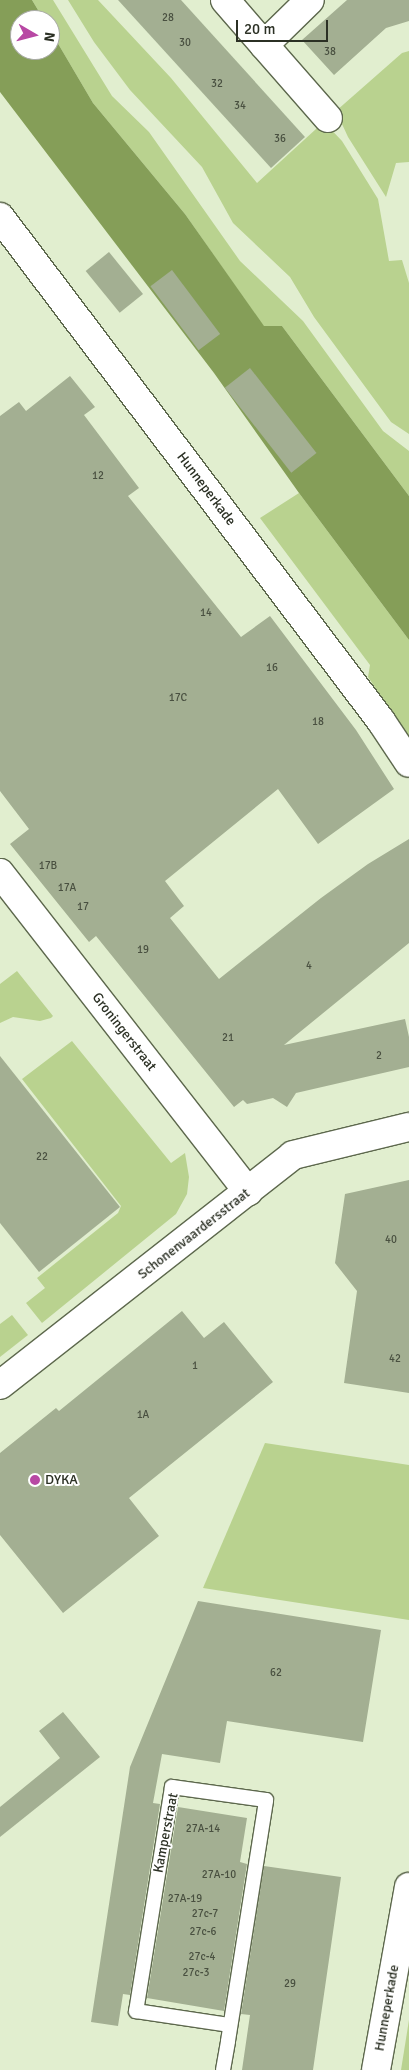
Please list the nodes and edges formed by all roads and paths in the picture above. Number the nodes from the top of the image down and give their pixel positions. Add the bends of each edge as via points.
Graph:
1 (224, 0) edge
2 (310, 0) edge
3 (264, 45) junction
4 (328, 118) dead end
5 (0, 216) edge
6 (409, 763) edge
7 (0, 873) edge
8 (409, 1127) edge
9 (248, 1192) junction
10 (0, 1386) edge
11 (409, 1887) edge
12 (230, 2025) junction
13 (223, 2070) edge
14 (376, 2070) edge

1 - 3 street
2 - 3 street
3 - 4 street
5 - 6 street, Hunneperkade via 391,734
7 - 9 street, Groningerstraat
8 - 9 street, Schonenvaardersstraat via 293,1155
9 - 10 street, Schonenvaardersstraat
11 - 14 street, Hunneperkade
12 - 12 lane, Kamperstraat via 266,1800 172,1787 136,2011
12 - 13 lane, Kamperstraat

